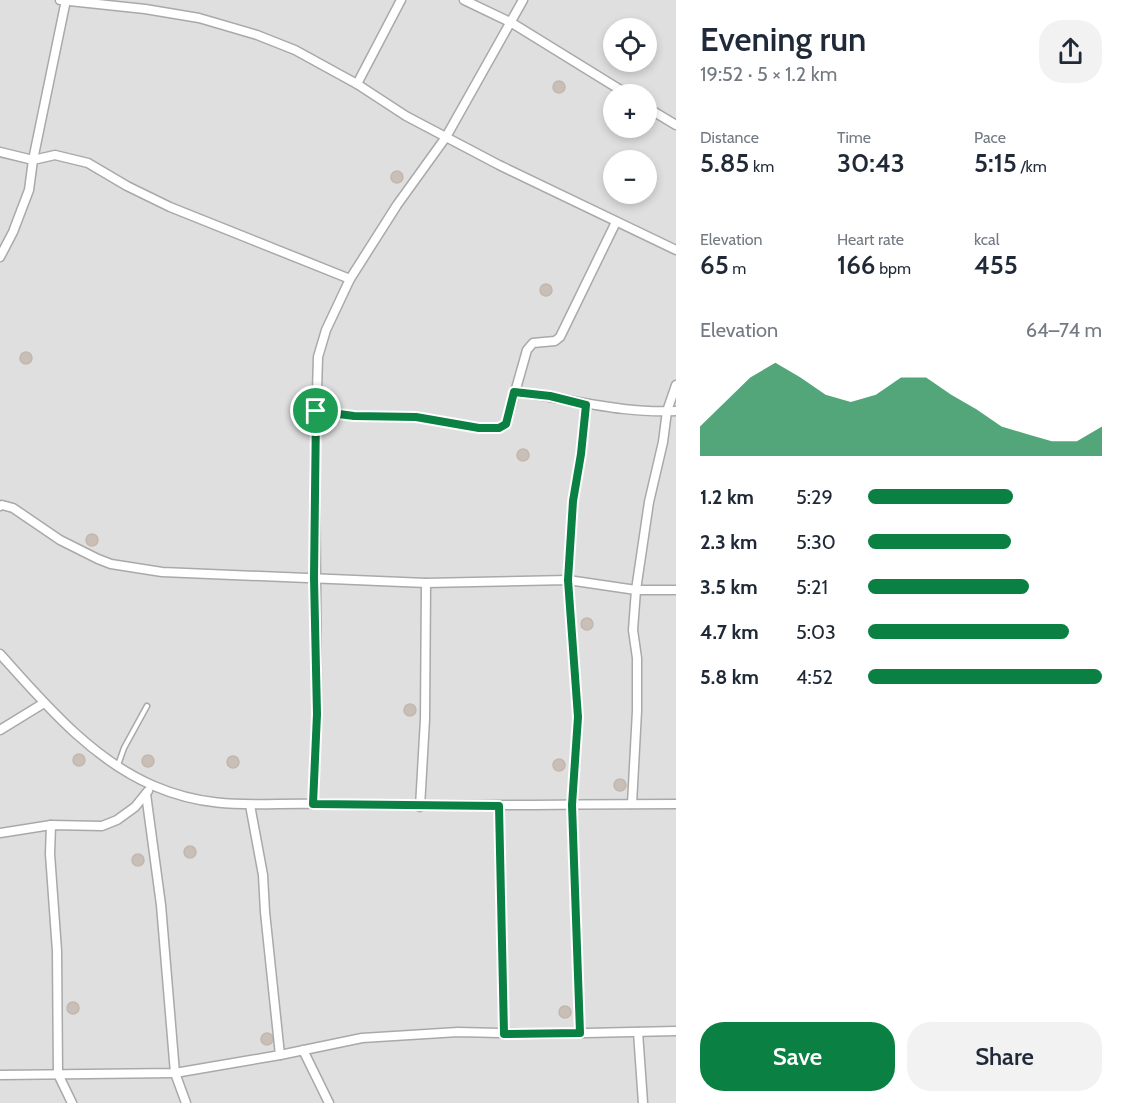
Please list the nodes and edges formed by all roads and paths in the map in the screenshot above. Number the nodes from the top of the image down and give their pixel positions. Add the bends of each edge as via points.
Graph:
1 (64, 0) edge
2 (402, 0) edge
3 (464, 0) edge
4 (524, 0) edge
5 (512, 23) junction
6 (357, 84) junction
7 (611, 84) edge
8 (657, 114) edge
9 (676, 125) edge
10 (446, 137) junction
11 (0, 152) edge
12 (33, 160) junction
13 (616, 222) junction
14 (676, 250) edge
15 (0, 257) edge
16 (350, 279) junction
17 (676, 385) edge
18 (514, 392) junction
19 (586, 405) junction
20 (316, 411) junction
21 (671, 411) edge
22 (0, 506) edge
23 (314, 578) junction
24 (568, 580) junction
25 (426, 583) junction
26 (636, 590) junction
27 (676, 590) edge
28 (0, 654) edge
29 (44, 703) junction
30 (147, 706) dead end
31 (0, 730) edge
32 (118, 766) junction
33 (153, 785) junction
34 (146, 794) junction
35 (313, 804) junction
36 (632, 804) junction
37 (676, 804) edge
38 (250, 805) junction
39 (572, 805) junction
40 (499, 806) junction
41 (420, 807) junction
42 (51, 825) junction
43 (0, 833) edge
44 (676, 1031) edge
45 (638, 1032) junction
46 (580, 1033) junction
47 (504, 1034) junction
48 (303, 1050) junction
49 (280, 1055) junction
50 (175, 1072) junction
51 (58, 1074) junction
52 (0, 1075) edge
53 (72, 1103) edge
54 (186, 1103) edge
55 (329, 1103) edge
56 (643, 1103) edge

1 - 6 street via 145,9 223,24 295,50
1 - 12 street
2 - 6 street
3 - 5 street
4 - 5 street
5 - 7 street
5 - 10 street
6 - 10 street
8 - 9 street
10 - 13 street
10 - 16 street
11 - 12 street
12 - 15 street via 29,190
12 - 16 street via 55,154 88,163 170,207
13 - 14 street
13 - 18 street via 558,339 533,342 527,350
16 - 20 street via 318,357
17 - 21 street
18 - 19 street
18 - 20 street via 506,424 499,428 416,417
19 - 21 street
19 - 24 street via 573,501
20 - 23 street
21 - 26 street via 649,501
22 - 23 street via 13,508 60,540 111,564 195,575
23 - 25 street
23 - 35 street via 317,714
24 - 25 street
24 - 26 street
24 - 39 street via 578,717
25 - 41 street via 426,708
26 - 27 street
26 - 36 street via 633,630 638,690
28 - 29 street
29 - 31 street
29 - 32 street
30 - 32 lane
32 - 33 street
33 - 34 street
33 - 38 street via 197,801
34 - 42 street via 126,814 102,826
34 - 50 street via 162,917
35 - 38 street
35 - 41 street
36 - 37 street
36 - 39 street
38 - 49 street via 263,875
39 - 40 street
39 - 46 street
40 - 41 street
40 - 47 street
42 - 43 street
42 - 51 street
44 - 45 street
45 - 46 street
45 - 56 street
46 - 47 street
47 - 48 street via 458,1032 362,1038
48 - 49 street
48 - 55 street
49 - 50 street
50 - 51 street
50 - 54 street
51 - 52 street
51 - 53 street

